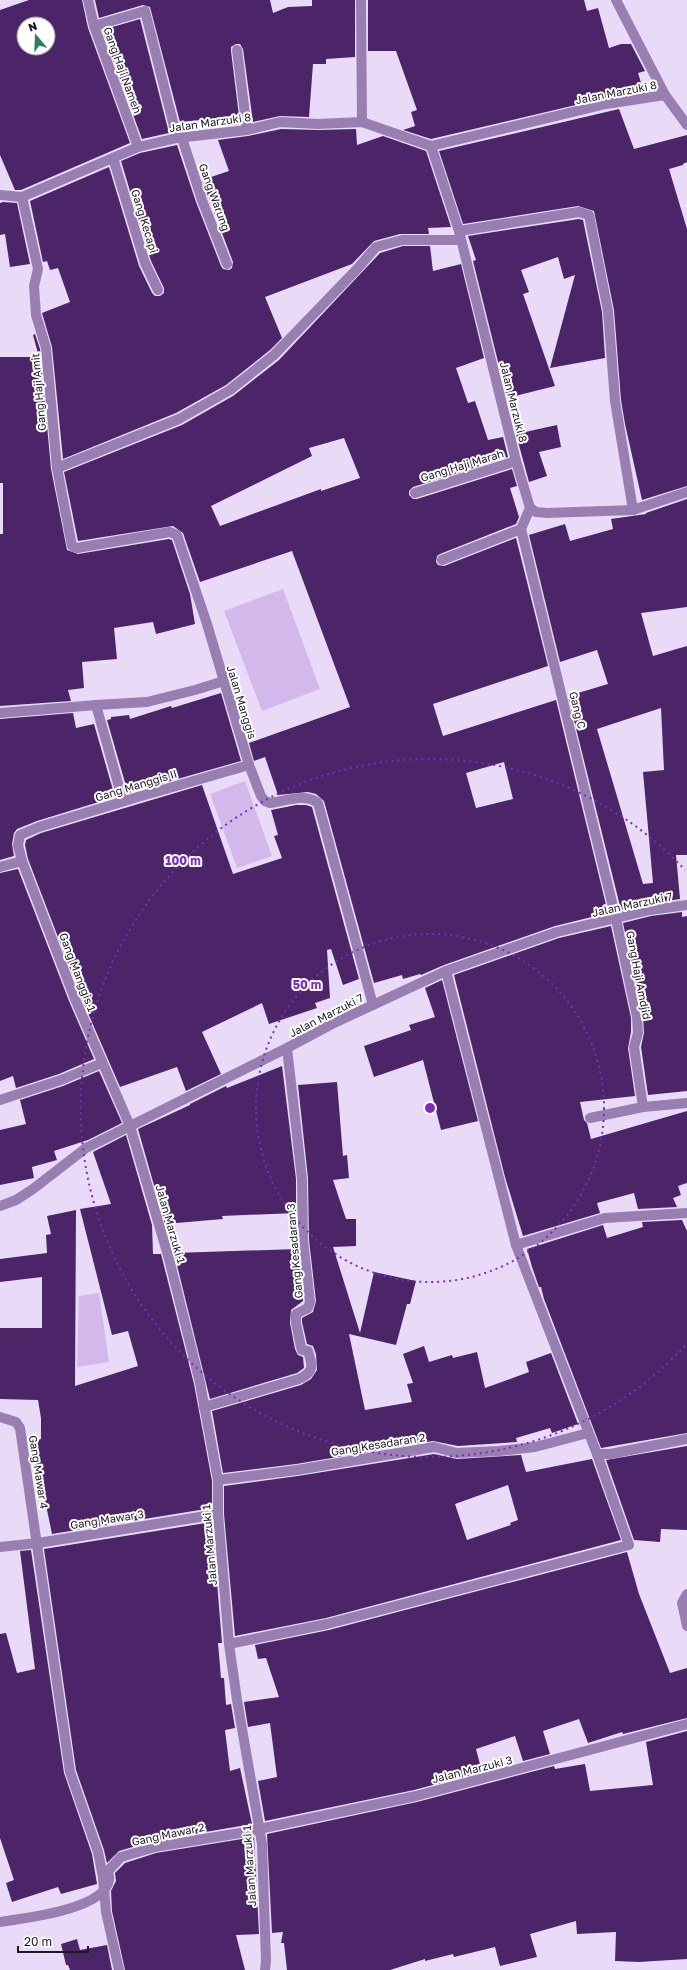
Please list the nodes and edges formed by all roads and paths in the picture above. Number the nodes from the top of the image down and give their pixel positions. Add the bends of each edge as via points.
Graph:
1 (88, 0) edge
2 (361, 0) edge
3 (616, 0) edge
4 (94, 26) junction
5 (237, 50) dead end
6 (666, 95) junction
7 (362, 122) junction
8 (687, 125) edge
9 (247, 130) junction
10 (179, 138) junction
11 (431, 146) junction
12 (138, 147) junction
13 (113, 158) junction
14 (0, 195) edge
15 (22, 197) junction
16 (460, 235) junction
17 (227, 264) dead end
18 (158, 290) dead end
19 (516, 461) junction
20 (57, 468) junction
21 (687, 492) edge
22 (416, 493) dead end
23 (530, 508) junction
24 (633, 510) junction
25 (521, 529) junction
26 (442, 560) dead end
27 (224, 681) junction
28 (96, 705) junction
29 (0, 713) edge
30 (249, 765) junction
31 (123, 801) junction
32 (31, 830) joint
33 (22, 861) junction
34 (0, 867) edge
35 (687, 905) edge
36 (616, 919) junction
37 (446, 971) junction
38 (373, 1005) junction
39 (287, 1048) junction
40 (102, 1063) junction
41 (0, 1100) edge
42 (687, 1103) edge
43 (642, 1107) junction
44 (590, 1118) dead end
45 (130, 1126) junction
46 (0, 1206) edge
47 (687, 1213) edge
48 (516, 1244) junction
49 (204, 1407) junction
50 (0, 1417) edge
51 (588, 1433) junction
52 (687, 1439) edge
53 (597, 1454) junction
54 (218, 1480) junction
55 (218, 1514) junction
56 (38, 1543) junction
57 (0, 1547) edge
58 (687, 1594) edge
59 (687, 1626) edge
60 (229, 1644) junction
61 (687, 1724) edge
62 (260, 1828) junction
63 (104, 1891) junction
64 (0, 1922) edge
65 (119, 1970) edge
66 (265, 1970) edge

1 - 4 street, Gang Haji Nameh
2 - 7 street
3 - 6 street
4 - 10 street, Gang Warung via 142,11 145,13
4 - 12 street, Gang Haji Nameh
5 - 9 street
6 - 8 street
6 - 11 street, Jalan Marzuki 8 via 606,104
7 - 9 street, Jalan Marzuki 8 via 280,122
7 - 11 street, Jalan Marzuki 8
9 - 10 street, Jalan Marzuki 8
10 - 12 street, Jalan Marzuki 8
10 - 17 street, Gang Warung
11 - 16 street, Jalan Marzuki 8
12 - 13 street, Jalan Marzuki 8
13 - 15 street, Jalan Marzuki 8
13 - 18 street, Gang Kecapi via 144,263
14 - 15 street, Jalan Marzuki 8
15 - 20 street, Gang Haji Amit via 38,269 34,286 36,315 46,348
16 - 19 street, Jalan Marzuki 8
16 - 20 street via 402,240 376,247 274,355 230,390 180,419
16 - 24 street via 579,212 589,215 608,311 615,401
19 - 22 street, Gang Haji Marah
19 - 23 street, Jalan Marzuki 8
20 - 27 street, Jalan Manggis via 73,548 170,532 177,535
21 - 24 street
23 - 24 street via 547,514
23 - 25 street
25 - 26 street
25 - 36 street, Gang C
27 - 28 street via 147,702
27 - 30 street, Jalan Manggis
28 - 29 street
28 - 31 street
30 - 31 street, Gang Manggis II
30 - 38 street, Jalan Manggis via 265,801 270,803 306,798 318,803
31 - 32 street, Gang Manggis II
32 - 33 street, Gang Manggis 1 via 23,833 18,840 18,851
33 - 34 street
33 - 40 street, Gang Manggis 1
35 - 36 street, Jalan Marzuki 7 via 650,910
36 - 37 street, Jalan Marzuki 7 via 557,932
36 - 43 street, Gang Haji Amdjid via 637,1017 638,1033 634,1047
37 - 38 street, Jalan Marzuki 7
37 - 48 street
38 - 39 street, Jalan Marzuki 7
39 - 45 street, Jalan Marzuki 7
39 - 49 street, Gang Kesadaran 3 via 302,1179 303,1240 310,1302 308,1308 296,1314 296,1324 300,1345 302,1350 308,1351 312,1369 309,1374 299,1379
40 - 41 street via 62,1080
40 - 45 street, Gang Manggis 1
42 - 43 street
43 - 44 street
45 - 46 street, Jalan Marzuki 7 via 86,1148 33,1189
45 - 49 street, Jalan Marzuki 1 via 169,1259
47 - 48 street via 605,1218
48 - 51 street
49 - 54 street, Jalan Marzuki 1
50 - 56 street, Gang Mawar 4 via 16,1422 20,1428
51 - 53 street
51 - 54 street, Gang Kesadaran 2 via 535,1447 457,1453 434,1447
52 - 53 street via 610,1454
53 - 60 street via 629,1545 341,1621
54 - 55 street, Jalan Marzuki 1
55 - 56 street, Gang Mawar 3
55 - 60 street, Jalan Marzuki 1
56 - 57 street, Gang Mawar 3
56 - 63 street, Gang Mawar 4 via 70,1772 98,1852
58 - 59 street via 682,1603
60 - 62 street, Jalan Marzuki 1 via 247,1763
61 - 62 street, Jalan Marzuki 3 via 416,1796
62 - 63 street, Gang Mawar 2 via 155,1847 121,1857 108,1871 109,1880
62 - 66 street, Jalan Marzuki 1 via 264,1876
63 - 64 street via 90,1901 46,1916
63 - 65 street

